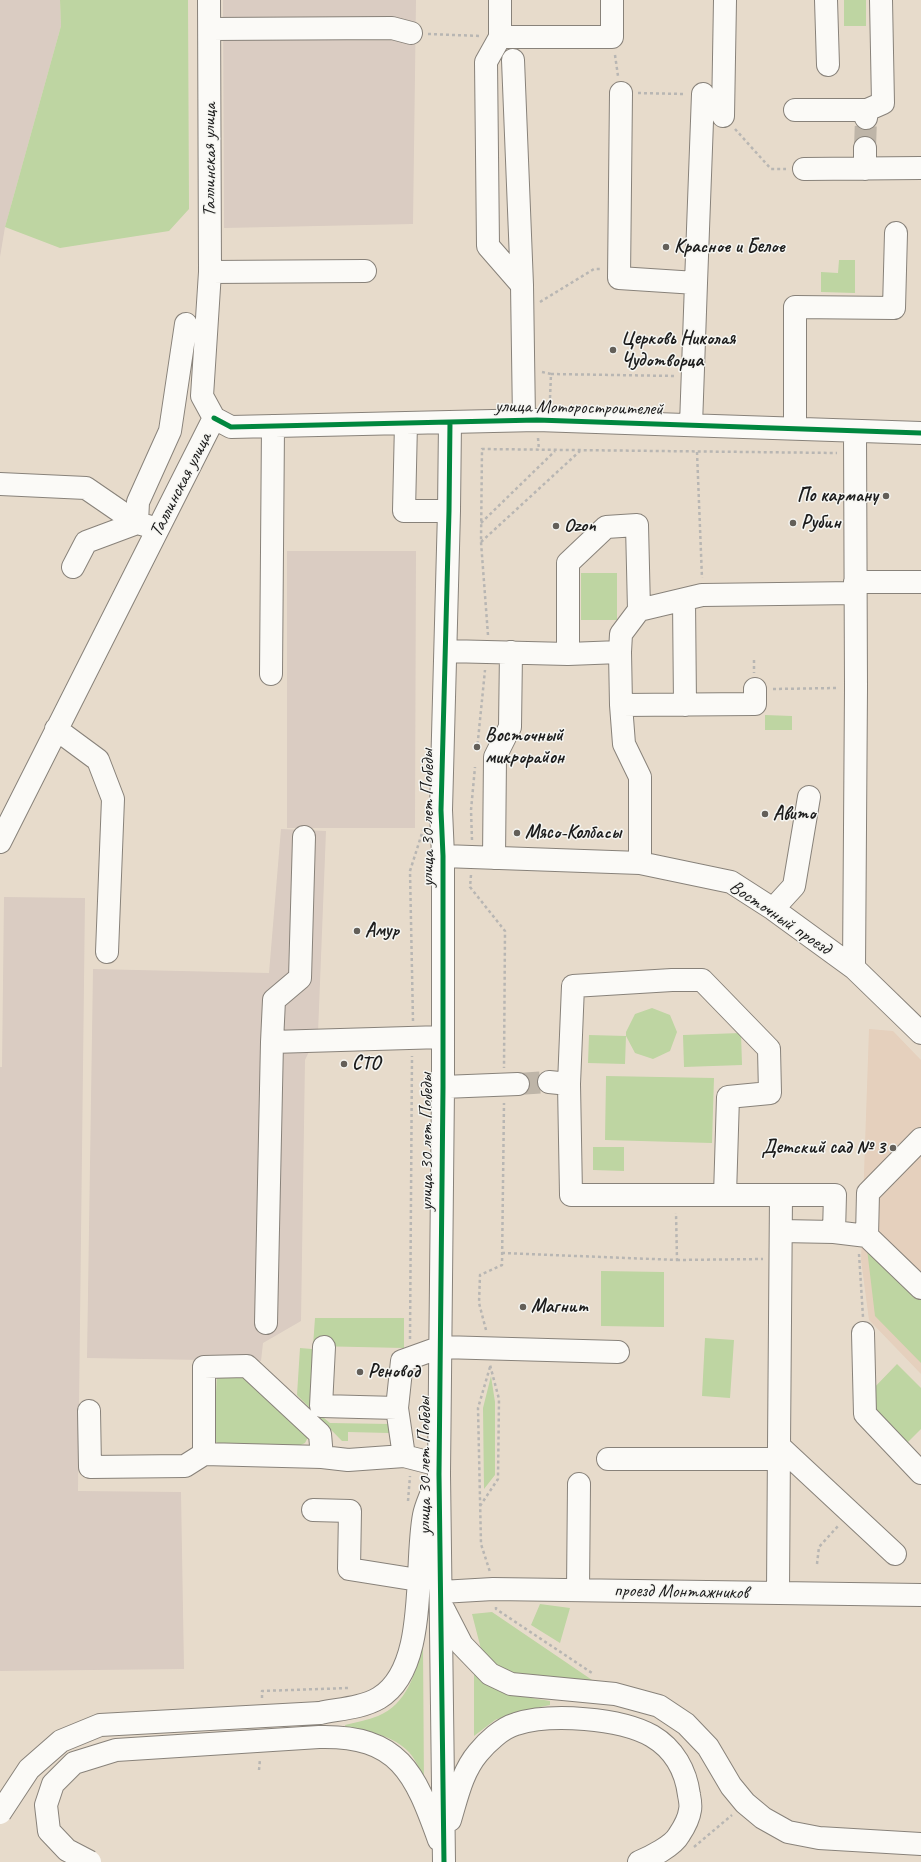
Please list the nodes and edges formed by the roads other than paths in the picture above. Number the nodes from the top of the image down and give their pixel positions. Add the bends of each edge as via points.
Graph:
1 (210, 0) edge
2 (500, 0) edge
3 (612, 0) edge
4 (725, 0) edge
5 (826, 0) edge
6 (881, 0) edge
7 (210, 29) junction
8 (411, 33) road end
9 (500, 37) junction
10 (513, 60) dead end
11 (828, 65) dead end
12 (621, 93) dead end
13 (703, 94) dead end
14 (795, 110) dead end
15 (723, 116) dead end
16 (921, 168) edge
17 (804, 169) dead end
18 (896, 233) dead end
19 (365, 271) dead end
20 (210, 272) junction
21 (696, 283) junction
22 (522, 285) junction
23 (186, 324) dead end
24 (214, 418) junction
25 (524, 420) junction
26 (450, 422) junction
27 (406, 423) junction
28 (691, 425) junction
29 (273, 426) junction
30 (795, 428) junction
31 (855, 431) junction
32 (921, 433) edge
33 (0, 484) edge
34 (449, 510) junction
35 (137, 523) junction
36 (159, 528) junction
37 (73, 567) dead end
38 (921, 582) edge
39 (855, 588) junction
40 (693, 597) junction
41 (639, 610) junction
42 (446, 651) junction
43 (511, 652) junction
44 (620, 652) junction
45 (568, 654) junction
46 (271, 674) dead end
47 (755, 689) road end
48 (621, 705) junction
49 (685, 705) junction
50 (56, 729) junction
51 (809, 797) dead end
52 (304, 837) dead end
53 (0, 842) edge
54 (443, 856) junction
55 (494, 858) junction
56 (640, 863) junction
57 (773, 909) junction
58 (108, 952) dead end
59 (854, 968) junction
60 (921, 1033) edge
61 (443, 1037) junction
62 (272, 1042) junction
63 (511, 1084) tunnel mouth
64 (443, 1087) junction
65 (921, 1139) edge
66 (724, 1195) junction
67 (781, 1195) junction
68 (781, 1231) junction
69 (834, 1232) junction
70 (862, 1235) junction
71 (921, 1288) edge
72 (266, 1324) dead end
73 (863, 1333) road end
74 (324, 1346) dead end
75 (441, 1347) junction
76 (618, 1352) dead end
77 (397, 1408) junction
78 (89, 1411) dead end
79 (779, 1453) junction
80 (204, 1454) junction
81 (322, 1457) junction
82 (408, 1457) junction
83 (608, 1459) dead end
84 (439, 1469) junction
85 (921, 1473) edge
86 (580, 1484) dead end
87 (313, 1510) dead end
88 (894, 1554) dead end
89 (418, 1580) junction
90 (578, 1590) junction
91 (778, 1592) junction
92 (921, 1595) edge
93 (441, 1598) junction
94 (0, 1813) edge
95 (921, 1844) edge
96 (444, 1851) edge
97 (90, 1862) edge
98 (639, 1862) edge

1 - 7 street, Таллинская улица
2 - 9 street
3 - 9 street via 612,37
4 - 15 street
5 - 11 street
6 - 14 street via 883,103 866,114
7 - 8 street via 392,28
7 - 20 street, Таллинская улица
9 - 22 street via 486,62 488,246
10 - 22 street
12 - 21 street via 619,278
13 - 21 street
16 - 17 street via 865,158
18 - 30 street via 894,308 796,307
19 - 20 street
20 - 24 street, Таллинская улица via 202,396
21 - 28 street
22 - 25 street
23 - 35 street via 170,431 138,502
24 - 29 street, улица Моторостроителей via 231,427
24 - 36 street, Таллинская улица
25 - 26 street, улица Моторостроителей
25 - 28 street, улица Моторостроителей
26 - 27 street, улица Моторостроителей
26 - 34 street, улица 30 лет Победы
27 - 29 street, улица Моторостроителей
27 - 34 street via 404,511
28 - 30 street, улица Моторостроителей
29 - 46 street
30 - 31 street, улица Моторостроителей
31 - 32 street, улица Моторостроителей
31 - 39 street
33 - 35 street via 86,488
34 - 42 street, улица 30 лет Победы
35 - 36 street
35 - 37 street via 86,542
36 - 50 street, Таллинская улица
38 - 39 street
39 - 40 street
39 - 59 street
40 - 41 street
40 - 49 street
41 - 44 street via 621,634
41 - 45 street via 637,525 606,527 568,563
42 - 43 street
42 - 54 street, улица 30 лет Победы via 441,810
43 - 45 street
43 - 55 street via 510,727 495,756
44 - 45 street
44 - 48 street
47 - 49 street via 755,704
48 - 49 street
48 - 56 street via 624,744 640,777
50 - 53 street, Таллинская улица
50 - 58 street via 98,760 113,799
51 - 57 street via 794,886
52 - 62 street via 300,978 274,1000
54 - 55 street, Восточный проезд
54 - 61 street, улица 30 лет Победы
55 - 56 street, Восточный проезд
56 - 57 street, Восточный проезд via 731,882
57 - 59 street, Восточный проезд
59 - 60 street, Восточный проезд
61 - 62 street
61 - 64 street, улица 30 лет Победы
62 - 72 street
63 - 64 street
64 - 75 street, улица 30 лет Победы
65 - 70 street via 868,1193
66 - 66 street via 571,1195 559,1083 573,986 702,980 769,1049 770,1093 728,1097
66 - 67 street
67 - 68 street
67 - 69 street via 835,1195
68 - 69 street
68 - 79 street
69 - 70 street
70 - 71 street
73 - 85 street via 865,1414
74 - 77 street via 321,1406
75 - 76 street via 491,1357
75 - 77 street via 402,1361
75 - 84 street, улица 30 лет Победы
77 - 82 street
78 - 80 street via 90,1467 185,1466
79 - 83 street
79 - 88 street
79 - 91 street
80 - 81 street
80 - 81 street via 204,1367 246,1366 320,1434
81 - 82 street via 348,1460
82 - 84 street
84 - 89 street via 424,1514
84 - 93 street, улица 30 лет Победы
86 - 90 street
87 - 89 street via 350,1512 349,1569
89 - 94 street, bridge via 416,1632 404,1669 380,1698 366,1704 320,1713 100,1725 61,1741 34,1764
90 - 91 street, проезд Монтажников
90 - 93 street, проезд Монтажников via 493,1589
91 - 92 street, проезд Монтажников
93 - 95 street via 462,1645 490,1674 511,1684 615,1694 659,1706 680,1720 708,1747 731,1786 745,1803 763,1818 788,1832 819,1838
93 - 96 street, улица 30 лет Победы
96 - 97 street, bridge via 413,1780 400,1761 379,1746 341,1736 116,1750 74,1763 53,1784 46,1805 49,1831 67,1850
96 - 98 street via 465,1773 478,1753 494,1738 515,1724 540,1719 587,1719 626,1726 652,1736 672,1752 687,1779 691,1810 679,1837 657,1854

